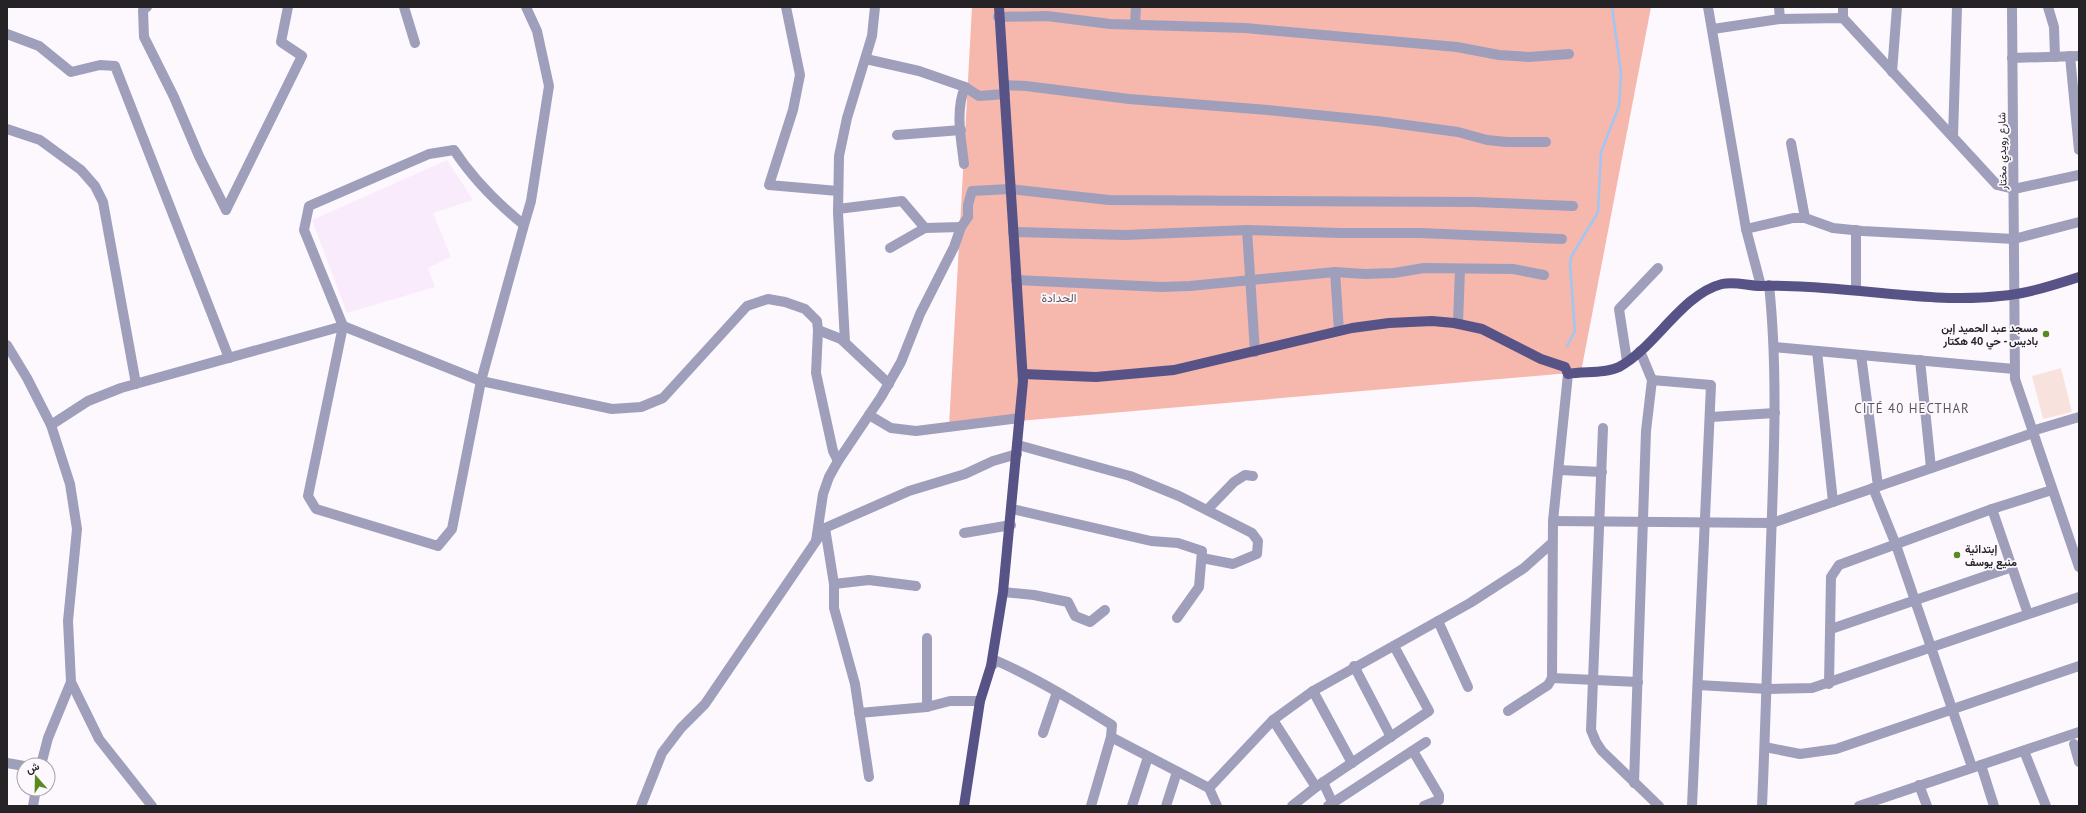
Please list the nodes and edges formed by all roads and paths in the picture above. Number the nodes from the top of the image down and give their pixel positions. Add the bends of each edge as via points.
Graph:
1 (147, 7) edge
2 (288, 7) edge
3 (404, 7) edge
4 (526, 7) edge
5 (786, 7) edge
6 (874, 7) edge
7 (1136, 7) edge
8 (1708, 7) edge
9 (1780, 7) edge
10 (1843, 7) edge
11 (1897, 7) edge
12 (1956, 7) edge
13 (2012, 7) edge
14 (2048, 7) edge
15 (998, 12) edge
16 (1843, 18) junction
17 (1780, 19) junction
18 (1135, 24) junction
19 (1713, 29) junction
20 (7, 34) edge
21 (415, 43) dead end
22 (1569, 54) dead end
23 (2075, 56) edge
24 (2056, 57) junction
25 (2012, 58) junction
26 (866, 59) junction
27 (1892, 72) junction
28 (965, 87) junction
29 (1004, 89) junction
30 (2078, 127) edge
31 (7, 129) edge
32 (961, 130) junction
33 (897, 135) dead end
34 (1953, 137) junction
35 (1546, 142) dead end
36 (1790, 143) dead end
37 (2079, 150) edge
38 (964, 164) dead end
39 (2079, 175) edge
40 (1010, 189) junction
41 (2014, 189) junction
42 (838, 191) junction
43 (1573, 206) dead end
44 (838, 209) junction
45 (1805, 218) junction
46 (2079, 222) edge
47 (524, 225) junction
48 (961, 227) junction
49 (925, 228) junction
50 (1746, 229) junction
51 (1247, 230) junction
52 (1856, 230) junction
53 (1012, 232) junction
54 (1562, 239) dead end
55 (2014, 239) junction
56 (890, 248) dead end
57 (1658, 268) dead end
58 (1460, 269) junction
59 (1335, 272) junction
60 (1544, 275) dead end
61 (2079, 277) edge
62 (1016, 280) junction
63 (1249, 282) junction
64 (1765, 285) junction
65 (1856, 290) junction
66 (2014, 294) junction
67 (1458, 323) junction
68 (343, 326) junction
69 (818, 330) junction
70 (1340, 331) junction
71 (845, 342) junction
72 (7, 345) edge
73 (1774, 346) junction
74 (1817, 350) junction
75 (1640, 351) junction
76 (1255, 352) junction
77 (1861, 355) junction
78 (229, 358) junction
79 (1920, 360) junction
80 (1627, 361) junction
81 (2014, 369) junction
82 (1023, 374) junction
83 (1568, 374) junction
84 (1652, 380) junction
85 (481, 381) junction
86 (136, 384) junction
87 (889, 384) junction
88 (1775, 413) junction
89 (869, 415) junction
90 (1711, 417) junction
91 (2079, 417) edge
92 (1020, 418) junction
93 (51, 425) junction
94 (1603, 428) dead end
95 (2032, 432) junction
96 (1017, 449) junction
97 (838, 461) junction
98 (1931, 468) junction
99 (1559, 470) junction
100 (1602, 472) junction
101 (1252, 476) dead end
102 (1875, 487) junction
103 (2052, 490) junction
104 (1833, 502) junction
105 (1012, 509) junction
106 (1992, 509) junction
107 (1207, 510) junction
108 (1553, 521) junction
109 (1600, 521) junction
110 (1643, 521) junction
111 (1704, 521) junction
112 (1772, 523) junction
113 (1011, 525) junction
114 (825, 528) junction
115 (964, 532) dead end
116 (816, 541) junction
117 (1552, 544) junction
118 (1896, 545) junction
119 (1202, 558) junction
120 (2012, 566) junction
121 (2079, 567) edge
122 (834, 584) junction
123 (916, 586) dead end
124 (1003, 592) junction
125 (2079, 596) edge
126 (1914, 600) junction
127 (1105, 610) dead end
128 (2028, 614) junction
129 (1177, 618) dead end
130 (1438, 621) junction
131 (1831, 629) junction
132 (927, 638) dead end
133 (1394, 646) junction
134 (1931, 648) junction
135 (991, 666) junction
136 (1354, 666) junction
137 (2079, 666) edge
138 (1552, 678) junction
139 (1593, 680) junction
140 (71, 682) junction
141 (1638, 682) junction
142 (1829, 684) junction
143 (1698, 685) junction
144 (1468, 687) dead end
145 (1768, 689) junction
146 (1313, 691) junction
147 (1057, 692) junction
148 (980, 701) junction
149 (927, 707) junction
150 (1951, 710) junction
151 (1508, 711) dead end
152 (859, 713) junction
153 (1273, 720) junction
154 (2079, 732) edge
155 (1043, 733) dead end
156 (1111, 737) junction
157 (1391, 737) junction
158 (2063, 738) junction
159 (1426, 742) dead end
160 (2077, 744) edge
161 (1765, 747) junction
162 (1413, 751) junction
163 (2024, 751) junction
164 (43, 757) edge
165 (1148, 757) junction
166 (2079, 762) edge
167 (1352, 763) junction
168 (1976, 766) junction
169 (1177, 772) junction
170 (869, 776) dead end
171 (1634, 783) junction
172 (1319, 785) junction
173 (1919, 785) junction
174 (1209, 788) junction
175 (1214, 804) edge
176 (1332, 805) edge
177 (152, 806) edge
178 (641, 806) edge
179 (964, 806) edge
180 (1091, 806) edge
181 (1132, 806) edge
182 (1166, 806) edge
183 (1292, 806) edge
184 (1424, 806) edge
185 (1659, 806) edge
186 (1692, 806) edge
187 (1762, 806) edge
188 (1859, 806) edge
189 (1927, 806) edge
190 (1994, 806) edge
191 (2046, 806) edge

1 - 2 street via 143,10 144,36 226,210 302,56 281,42
3 - 21 street
4 - 47 street via 537,31 549,86
5 - 42 street via 800,75 793,110 769,185
6 - 26 street via 873,29
7 - 18 street
8 - 19 street
9 - 17 street
10 - 16 street
11 - 27 street
12 - 34 street
13 - 25 street, شارع رويدي مختار
14 - 24 street via 2054,27
15 - 18 street via 1110,24
15 - 29 main road via 1001,20
16 - 17 street
16 - 27 street
17 - 19 street
18 - 22 street via 1245,28 1457,47 1499,55 1529,57
19 - 50 street
20 - 78 street via 39,46 71,72 100,64 115,66
23 - 24 street
23 - 30 street
24 - 25 street
25 - 41 street, شارع رويدي مختار
26 - 28 street via 894,64
26 - 42 street via 841,142
27 - 34 street
28 - 29 street via 979,96
28 - 32 street via 960,100
29 - 35 street via 1026,86 1129,99 1377,121 1458,132 1487,140
29 - 40 main road
30 - 37 street
31 - 86 street via 40,140 81,170 95,186 103,202
32 - 33 street
32 - 38 street
34 - 41 street via 1997,185
36 - 45 street
39 - 41 street
40 - 43 street via 1109,200 1474,202
40 - 48 street via 972,191 968,217
40 - 53 main road
41 - 55 street, شارع رويدي مختار
42 - 44 street
44 - 49 street via 902,201
44 - 71 street
45 - 50 street via 1793,218
45 - 52 street via 1833,228
46 - 55 street
47 - 68 street via 498,204 474,178 454,150 429,154 309,206 304,230
47 - 85 street
48 - 49 street
48 - 87 street
49 - 56 street
50 - 64 street
51 - 53 street via 1125,235
51 - 54 street via 1428,233
51 - 63 street
52 - 55 street
52 - 65 street
53 - 62 main road
55 - 66 street, شارع رويدي مختار
57 - 80 street via 1619,309
58 - 59 street via 1424,268 1364,274
58 - 60 street via 1513,270
58 - 67 street
59 - 63 street
59 - 70 street
61 - 66 main road
62 - 63 street via 1162,287
62 - 82 main road
63 - 76 street
64 - 65 main road
64 - 73 street
64 - 75 main road via 1723,284 1704,292
65 - 66 main road via 1963,297
66 - 81 street, شارع رويدي مختار
67 - 70 main road via 1394,322
67 - 83 main road via 1482,329 1541,359 1566,367
68 - 78 street
68 - 85 street
68 - 85 street via 308,496 316,509 438,546 452,528
69 - 71 street
69 - 85 street via 817,321 805,309 785,302 768,299 747,306 663,398 642,408 612,409
69 - 97 street via 816,373 833,451
70 - 76 main road
71 - 87 street
72 - 93 street
73 - 74 street
73 - 88 street
74 - 77 street
74 - 104 street
75 - 80 main road
75 - 84 street
76 - 82 main road via 1174,370 1113,376
77 - 79 street
77 - 102 street
78 - 86 street
79 - 81 street
79 - 98 street
80 - 83 main road via 1610,370
81 - 95 street, شارع رويدي مختار
82 - 92 main road
83 - 99 street
84 - 90 street via 1711,385
84 - 110 street via 1646,431
86 - 93 street via 88,401
87 - 89 street
88 - 90 street
88 - 112 street
89 - 92 street via 891,428 916,431
89 - 97 street
90 - 111 street
91 - 95 street
92 - 96 main road
93 - 140 street via 70,484 77,529 68,621
94 - 100 street
95 - 98 street
95 - 103 street, شارع رويدي مختار
96 - 105 main road
96 - 107 street via 1130,476
96 - 114 street via 965,474 909,491
97 - 116 street via 823,494
98 - 102 street
99 - 100 street
99 - 108 street
100 - 109 street
101 - 107 street via 1245,475 1234,482
102 - 104 street
102 - 118 street
103 - 106 street
103 - 121 street, شارع رويدي مختار
104 - 112 street
105 - 113 main road
105 - 119 street via 1151,541 1178,543 1202,551
106 - 118 street
106 - 120 street
107 - 119 street via 1252,533 1258,541 1257,554 1233,564
108 - 109 street
108 - 117 street
109 - 110 street
109 - 139 street
110 - 111 street
110 - 141 street
111 - 112 street
111 - 143 street
112 - 145 street
113 - 115 street
113 - 124 main road
114 - 116 street
114 - 122 street
116 - 178 street via 705,704 681,728 662,753
117 - 130 street via 1524,568
117 - 138 street
118 - 126 street
118 - 131 street via 1839,565 1835,570 1831,577
119 - 129 street via 1199,587
120 - 126 street
120 - 128 street
122 - 123 street via 870,580
122 - 152 street via 834,608 855,684
124 - 127 street via 1068,602 1075,616 1090,622
124 - 135 main road
125 - 128 street
126 - 131 street
126 - 134 street
128 - 134 street
130 - 133 street
130 - 144 street
131 - 142 street
132 - 149 street
133 - 136 street
133 - 157 street via 1429,711
134 - 142 street
134 - 150 street
135 - 147 street via 997,661
135 - 148 main road
136 - 146 street
136 - 157 street
137 - 150 street
138 - 139 street
138 - 151 street via 1548,686
139 - 141 street
139 - 171 street via 1591,730 1594,738 1602,751
140 - 164 street via 48,738
140 - 177 street via 99,739
141 - 171 street
142 - 145 street via 1809,688
143 - 145 street
143 - 186 street
145 - 161 street
146 - 153 street
146 - 167 street
147 - 155 street
147 - 156 street via 1112,726
148 - 149 street via 950,701
148 - 179 main road
149 - 152 street
150 - 161 street via 1818,753 1794,754
150 - 168 street
152 - 170 street
153 - 172 street
153 - 174 street
154 - 158 street
156 - 165 street
156 - 180 street
157 - 167 street
158 - 160 street
158 - 163 street
159 - 162 street
160 - 166 street
161 - 187 street
162 - 176 street
162 - 184 street via 1439,795 1439,800
163 - 168 street
163 - 191 street
165 - 169 street
165 - 181 street
167 - 172 street
168 - 173 street
168 - 190 street
169 - 174 street
169 - 182 street
171 - 185 street
172 - 176 street
172 - 183 street
173 - 188 street
173 - 189 street
174 - 175 street

